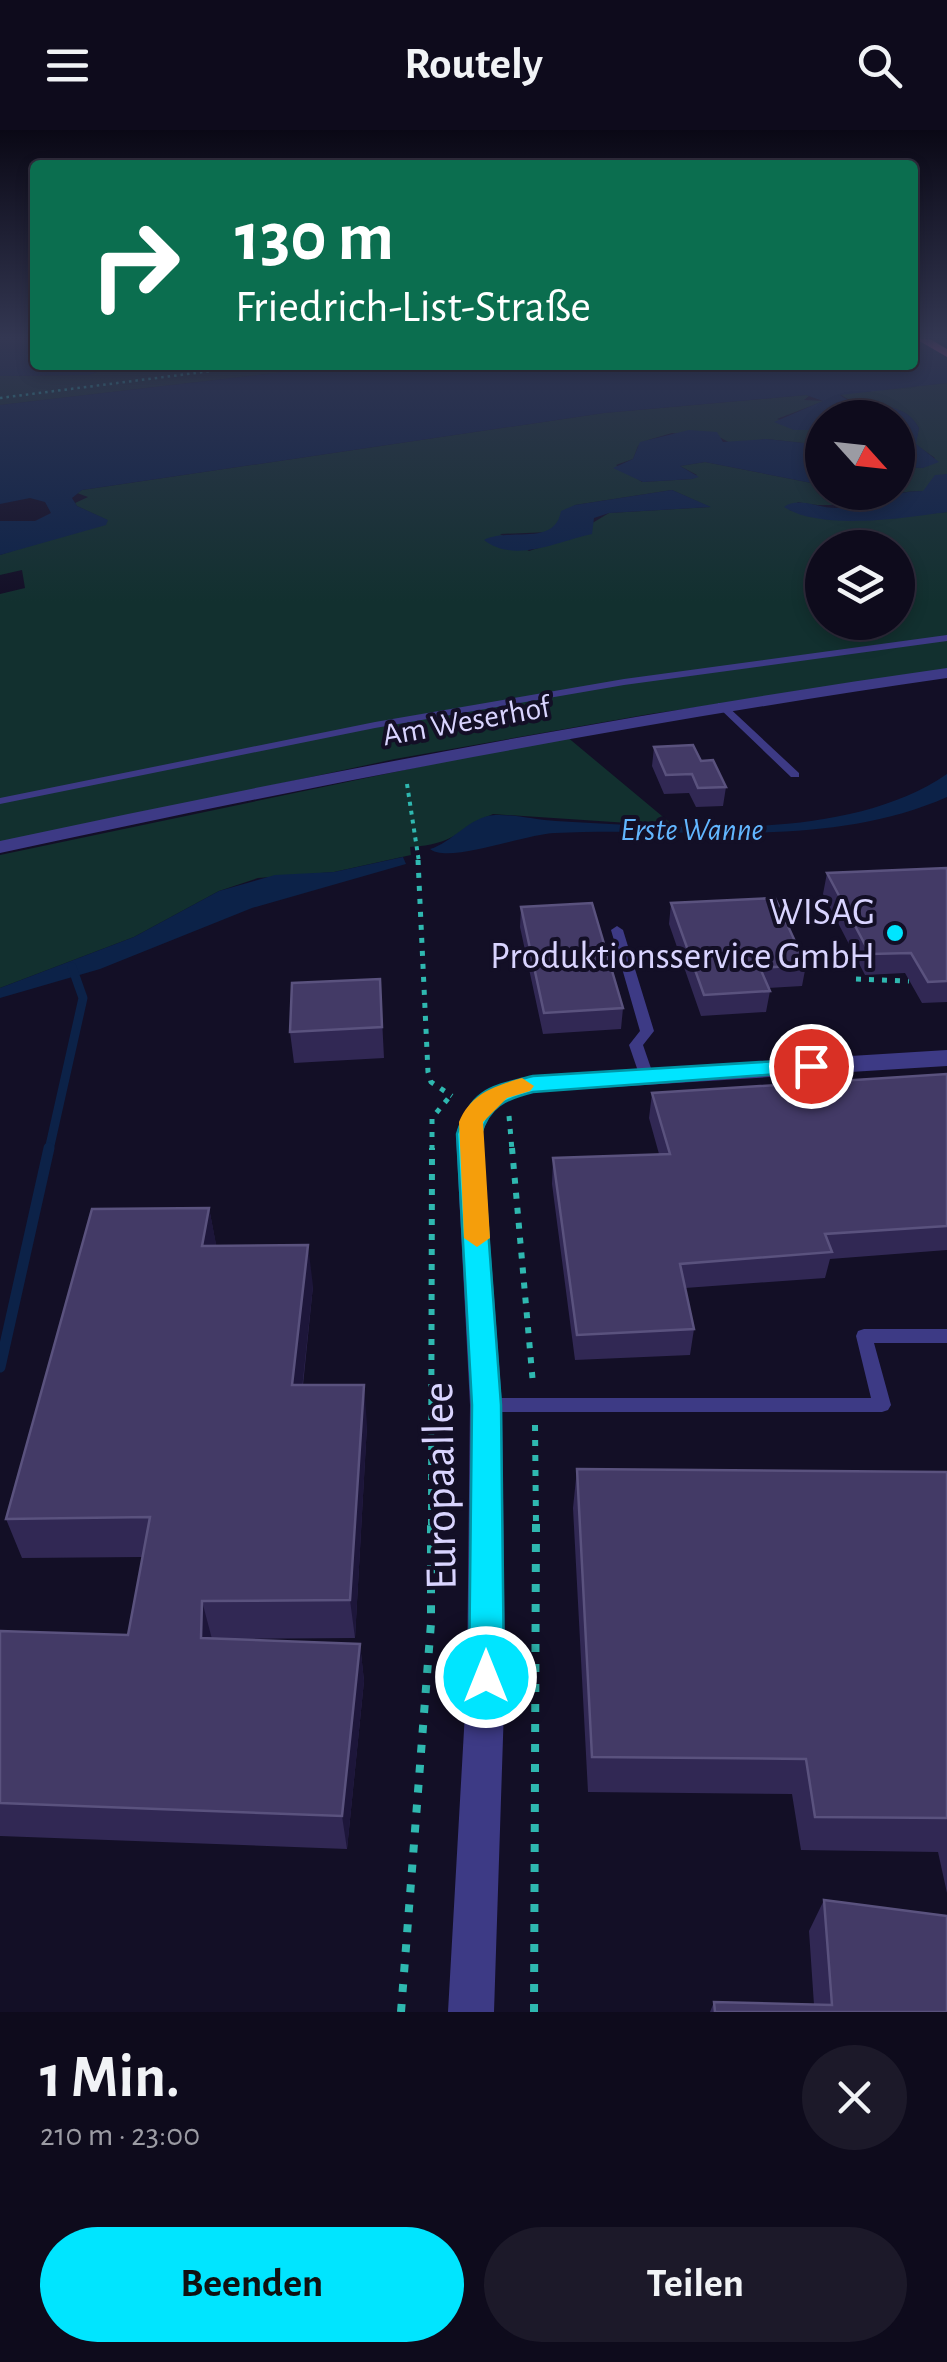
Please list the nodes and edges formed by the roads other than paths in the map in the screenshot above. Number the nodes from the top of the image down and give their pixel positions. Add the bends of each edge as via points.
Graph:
1 (947, 638) edge
2 (947, 673) edge
3 (721, 706) junction
4 (795, 776) dead end
5 (0, 801) edge
6 (0, 847) edge
7 (617, 930) dead end
8 (947, 1058) edge
9 (646, 1077) junction
10 (947, 1336) edge
11 (486, 1405) junction
12 (472, 2012) edge

1 - 5 lane via 375,725
2 - 3 street, Am Weserhof
3 - 4 lane
3 - 6 street, Am Weserhof via 404,762
7 - 9 lane via 647,1030 636,1045
8 - 9 street
9 - 11 street, Europaallee via 533,1084 476,1099 469,1134
10 - 11 lane via 864,1336 882,1405
11 - 12 street, Europaallee via 486,1677

